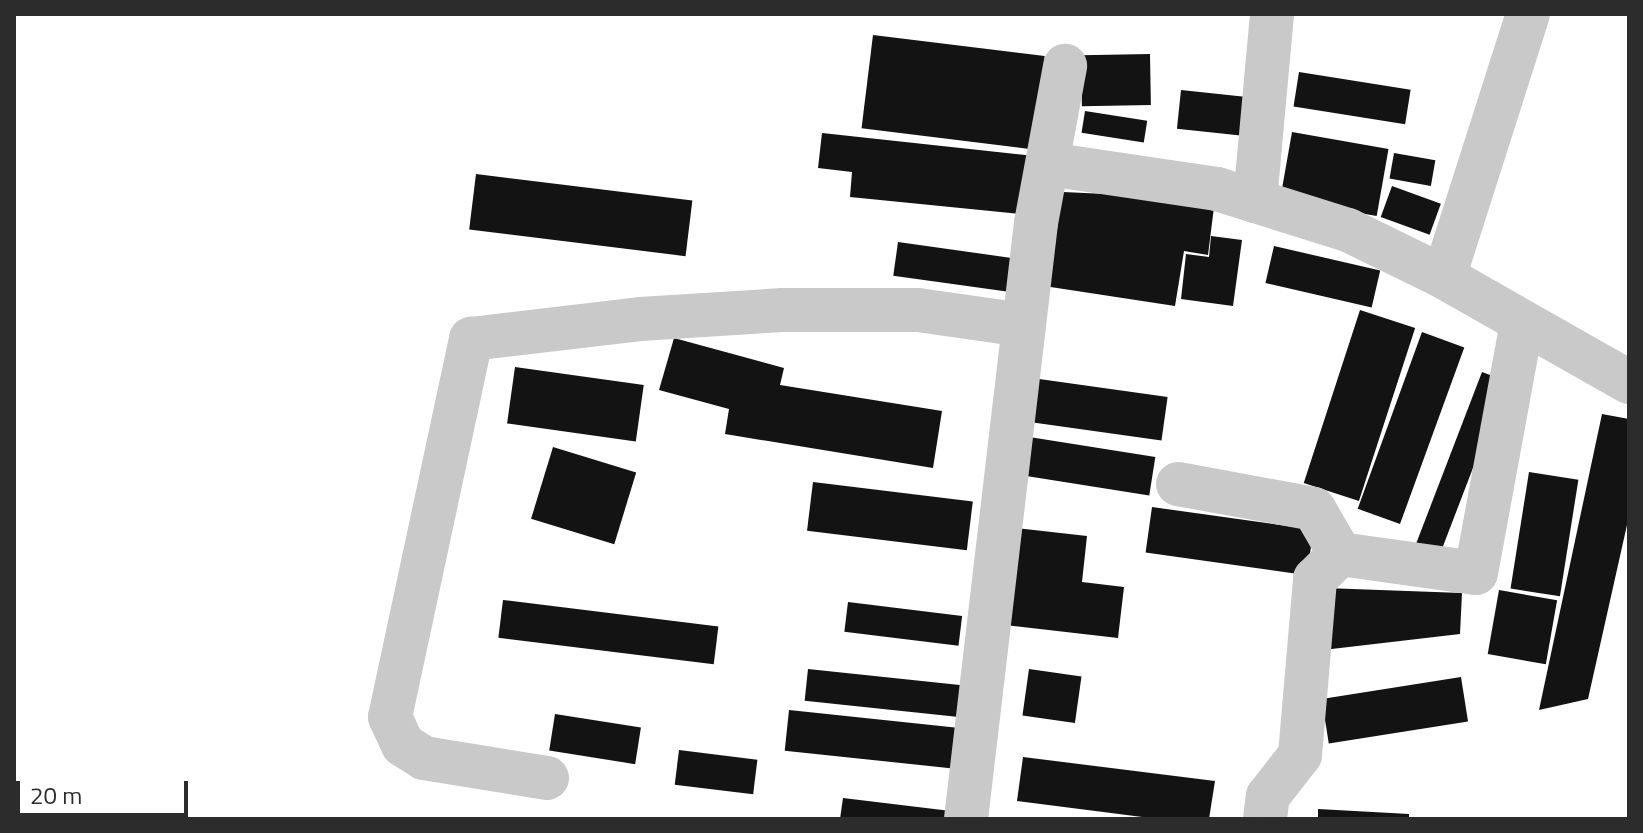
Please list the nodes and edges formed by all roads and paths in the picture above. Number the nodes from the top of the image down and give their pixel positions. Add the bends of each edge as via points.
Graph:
1 (1272, 14) edge
2 (1528, 14) edge
3 (1065, 66) dead end
4 (1048, 164) junction
5 (1255, 201) junction
6 (1444, 277) junction
7 (1522, 323) junction
8 (1024, 325) junction
9 (1629, 382) edge
10 (1178, 484) dead end
11 (1340, 554) junction
12 (547, 778) dead end
13 (966, 819) edge
14 (1265, 819) edge

1 - 5 street
2 - 6 street
3 - 4 street
4 - 5 street via 1217,189
4 - 8 street
5 - 6 street via 1348,230
6 - 7 street
7 - 9 street
7 - 11 street via 1476,573
8 - 12 street via 918,310 783,310 640,319 471,339 390,717 403,745 424,758
8 - 13 street
10 - 11 street via 1314,509
11 - 14 street via 1315,579 1300,755 1268,796

